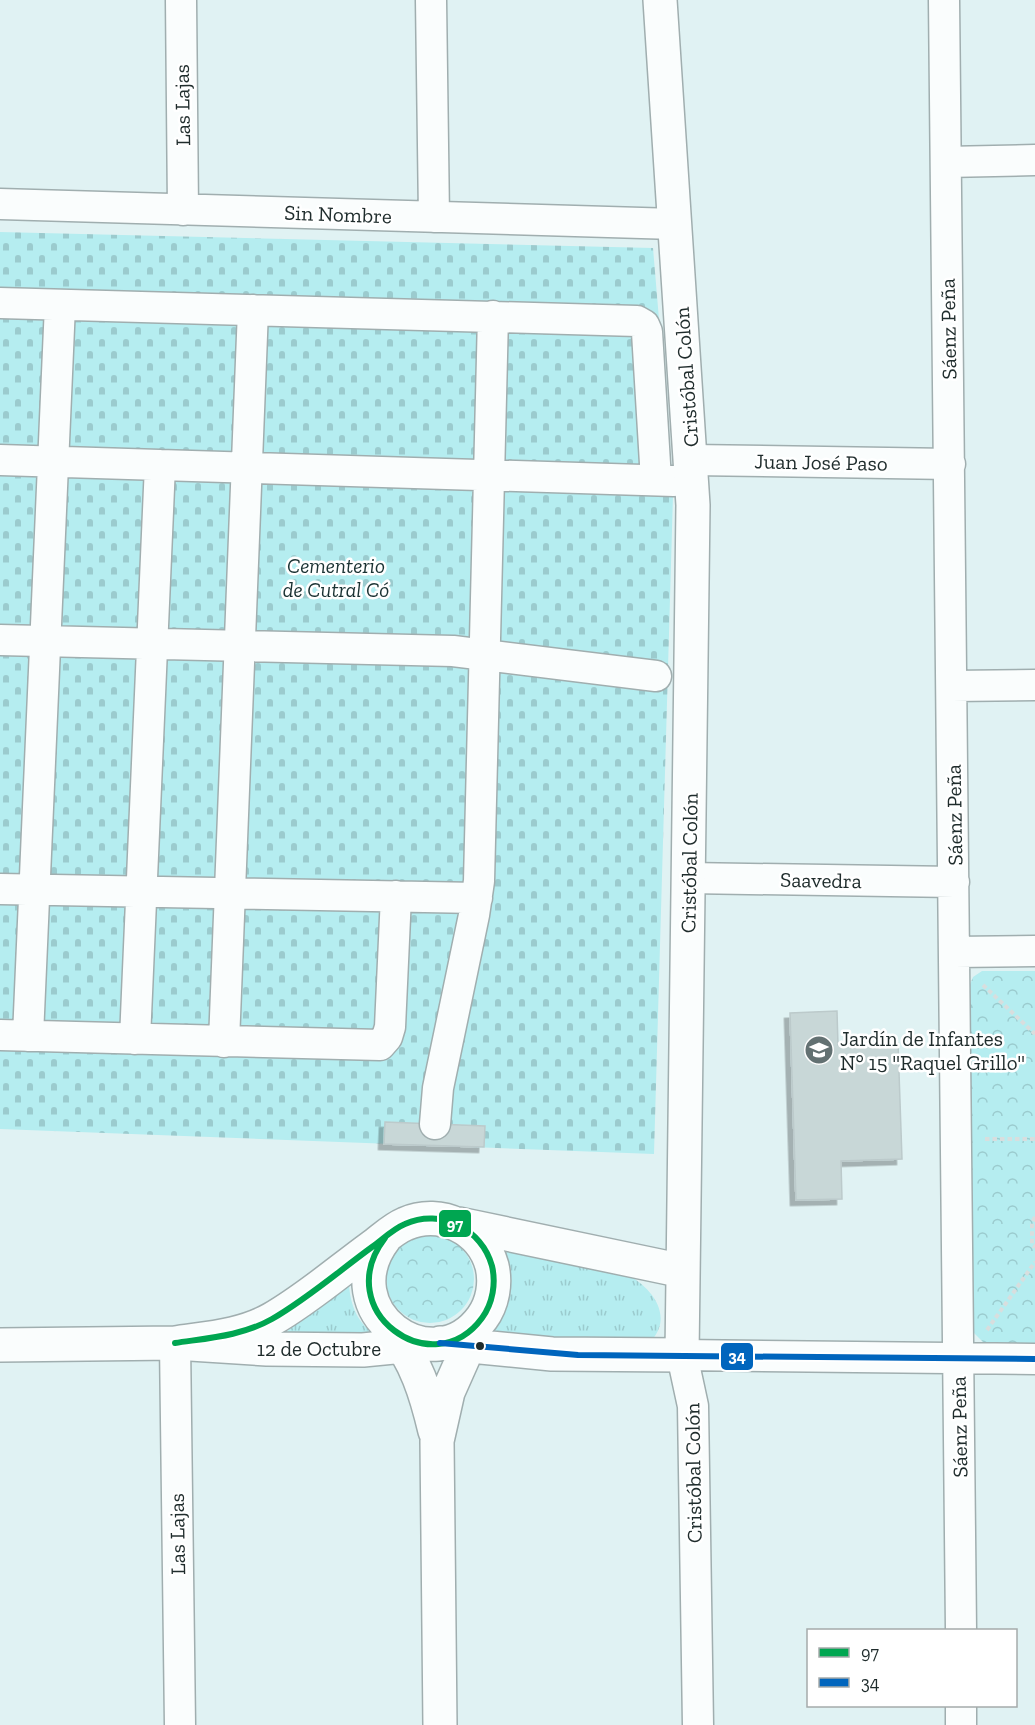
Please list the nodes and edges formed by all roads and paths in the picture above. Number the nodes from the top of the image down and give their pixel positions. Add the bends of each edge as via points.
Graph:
1 (181, 0) edge
2 (431, 0) edge
3 (660, 0) edge
4 (944, 0) edge
5 (1035, 160) edge
6 (946, 162) junction
7 (0, 204) edge
8 (183, 210) junction
9 (434, 217) junction
10 (675, 224) junction
11 (0, 303) edge
12 (60, 305) junction
13 (253, 310) junction
14 (493, 316) junction
15 (0, 460) edge
16 (53, 462) junction
17 (950, 464) junction
18 (160, 465) junction
19 (247, 467) junction
20 (692, 471) junction
21 (489, 475) junction
22 (656, 480) junction
23 (0, 640) edge
24 (46, 641) junction
25 (153, 644) junction
26 (239, 646) junction
27 (485, 654) junction
28 (656, 676) dead end
29 (1035, 685) edge
30 (952, 686) junction
31 (688, 878) junction
32 (954, 882) junction
33 (0, 889) edge
34 (34, 889) junction
35 (142, 891) junction
36 (230, 893) junction
37 (396, 896) junction
38 (477, 898) junction
39 (1035, 951) edge
40 (955, 952) junction
41 (981, 983) dead end
42 (1035, 1034) edge
43 (14, 1035) edge
44 (135, 1039) junction
45 (224, 1042) junction
46 (435, 1124) dead end
47 (979, 1139) dead end
48 (1035, 1140) edge
49 (1035, 1217) edge
50 (455, 1223) junction
51 (384, 1238) junction
52 (1035, 1247) edge
53 (1035, 1262) edge
54 (683, 1271) junction
55 (985, 1334) dead end
56 (435, 1338) junction
57 (175, 1342) junction
58 (0, 1345) edge
59 (682, 1355) junction
60 (958, 1359) junction
61 (1035, 1359) edge
62 (437, 1441) junction
63 (961, 1629) edge
64 (961, 1707) edge
65 (180, 1725) edge
66 (440, 1725) edge
67 (698, 1725) edge
68 (962, 1725) edge

1 - 8 street, Las Lajas
2 - 9 street
3 - 10 main road, Cristóbal Colón
4 - 6 street, Sáenz Peña
5 - 6 street
6 - 17 street, Sáenz Peña
7 - 8 street, Sin Nombre
8 - 9 street, Sin Nombre
9 - 10 street, Sin Nombre
10 - 20 main road, Cristóbal Colón
11 - 12 street
12 - 13 street
12 - 16 street
13 - 14 street
13 - 19 street
14 - 21 street
14 - 22 street via 632,320 644,324
15 - 16 street, Juan José Paso
16 - 18 street, Juan José Paso
16 - 24 street
17 - 20 street, Juan José Paso
17 - 30 street, Sáenz Peña
18 - 19 street, Juan José Paso
18 - 25 street
19 - 21 street, Juan José Paso
19 - 26 street
20 - 22 street, Juan José Paso
20 - 31 main road, Cristóbal Colón
21 - 22 street, Juan José Paso
21 - 27 street
23 - 24 street
24 - 25 street
24 - 34 street
25 - 26 street
25 - 35 street
26 - 27 street
26 - 36 street
27 - 28 street
27 - 38 street
29 - 30 street
30 - 32 street, Sáenz Peña
31 - 32 street, Saavedra
31 - 54 main road, Cristóbal Colón
32 - 40 street, Sáenz Peña
33 - 34 street
34 - 35 street
34 - 43 street
35 - 36 street
35 - 44 street
36 - 37 street
36 - 45 street
37 - 38 street
37 - 45 street via 390,1027 384,1042 371,1046
38 - 46 street via 438,1088
39 - 40 street
40 - 60 street, Sáenz Peña
41 - 42 path
43 - 44 street
44 - 45 street
47 - 48 path
49 - 52 path
50 - 51 main road, 12 de Octubre via 443,1219 418,1220
50 - 54 main road, 12 de Octubre
50 - 56 main road via 476,1237 490,1258 492,1295
51 - 56 main road, 12 de Octubre via 371,1260 368,1285 375,1310
51 - 57 main road, 12 de Octubre via 263,1324 232,1335
53 - 55 path
54 - 59 main road, Cristóbal Colón
56 - 57 main road, 12 de Octubre via 363,1350 267,1349
56 - 59 main road, 12 de Octubre via 552,1354
56 - 62 main road via 448,1392
56 - 62 main road via 422,1380
57 - 58 main road, 12 de Octubre
57 - 65 street, Las Lajas
59 - 60 street, 12 de Octubre
59 - 67 street, Cristóbal Colón via 693,1406
60 - 61 street, 12 de Octubre
60 - 63 street, Sáenz Peña
62 - 66 main road
64 - 68 street

